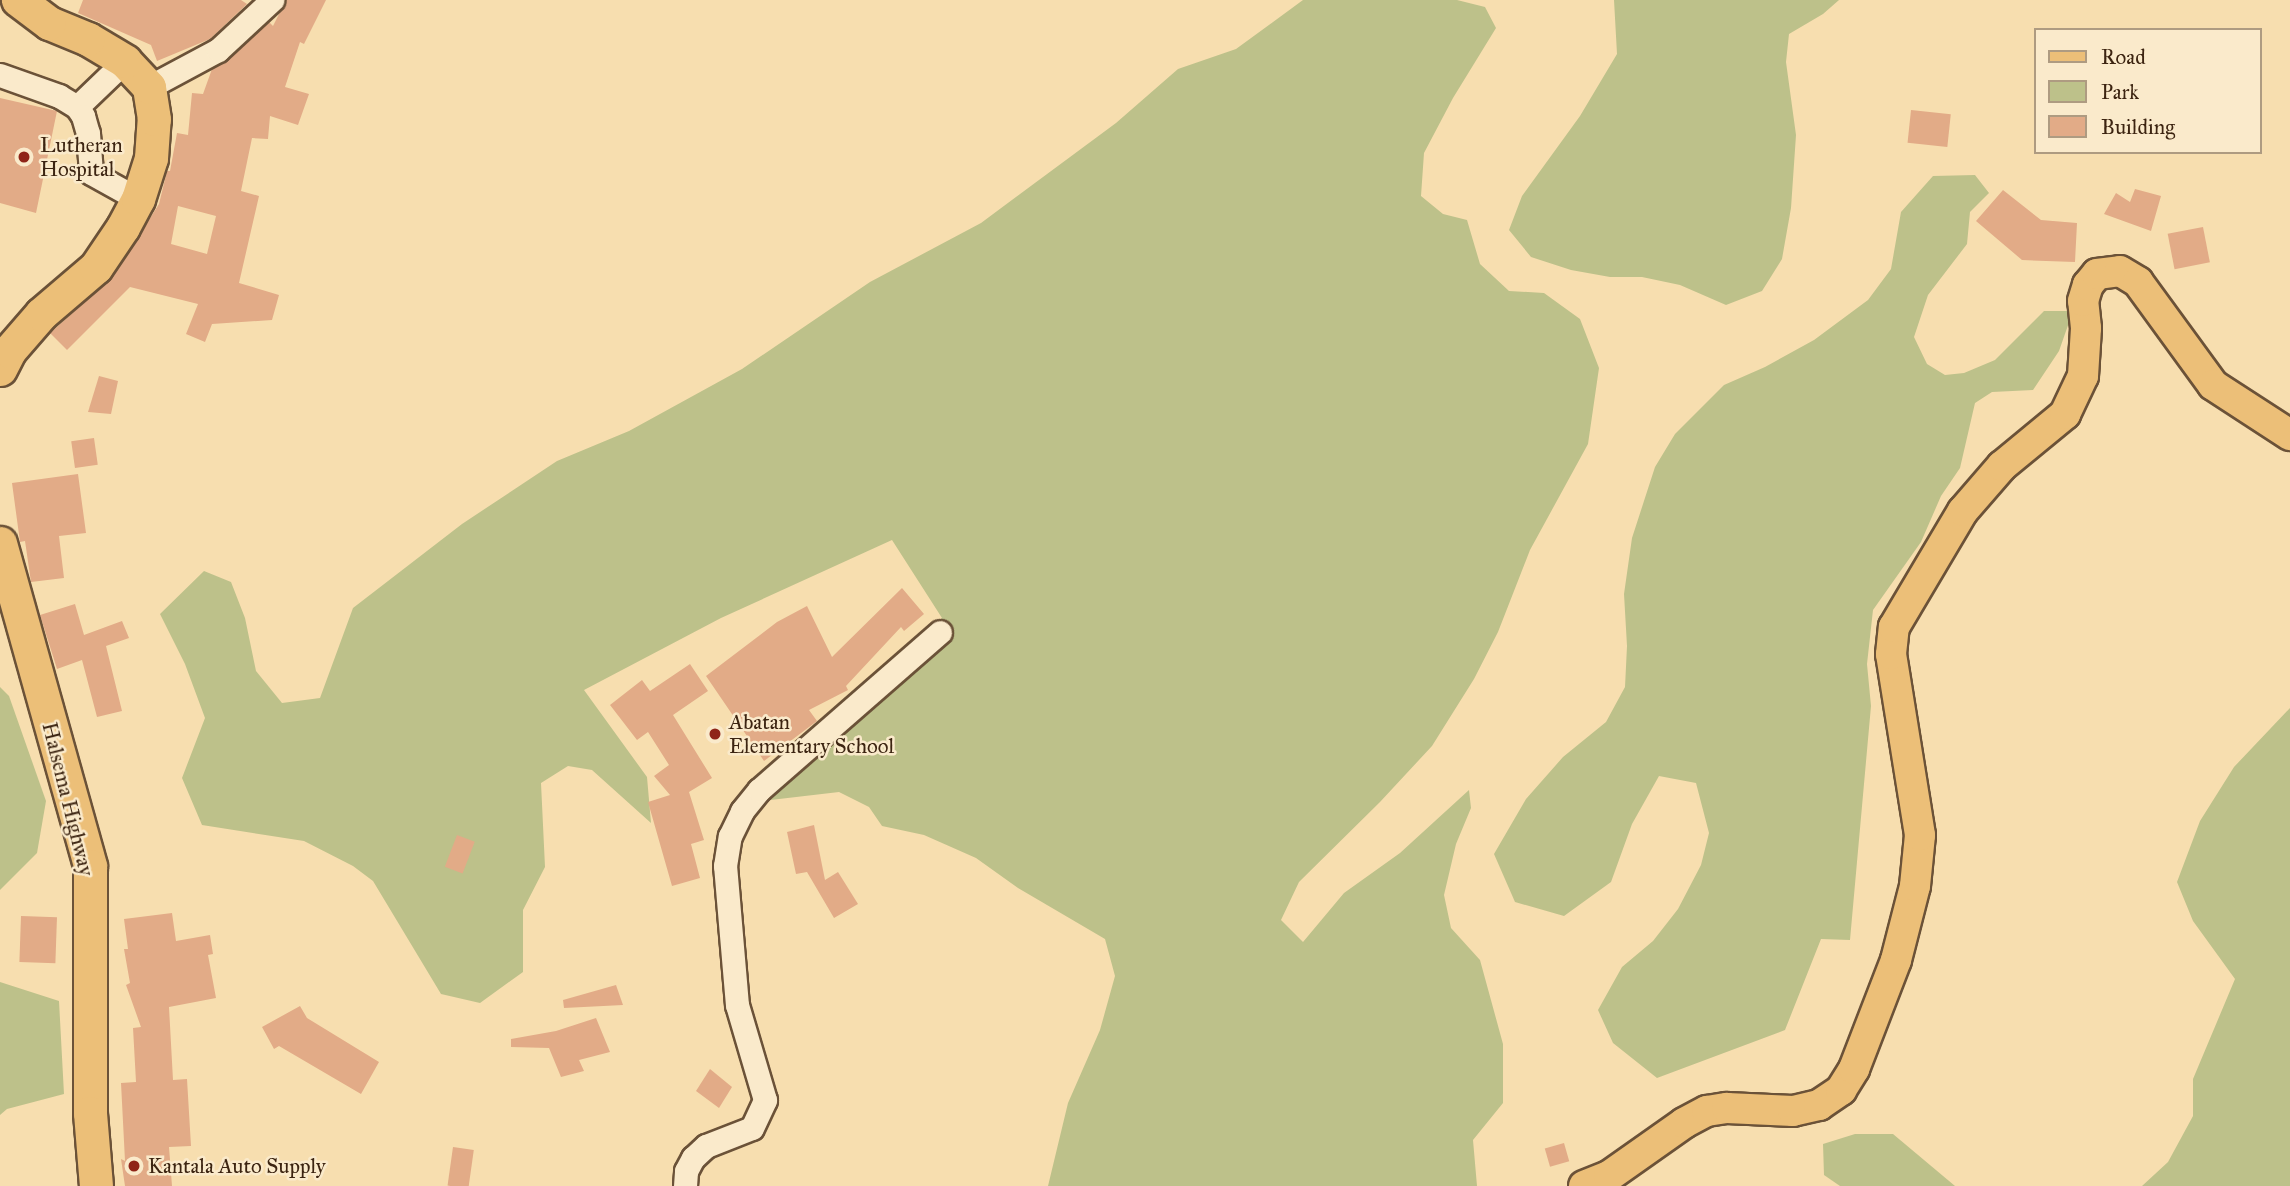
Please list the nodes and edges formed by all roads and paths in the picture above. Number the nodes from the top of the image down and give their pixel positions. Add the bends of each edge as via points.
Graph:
1 (18, 0) edge
2 (272, 0) edge
3 (125, 61) junction
4 (0, 75) edge
5 (149, 87) junction
6 (77, 107) junction
7 (138, 199) junction
8 (0, 369) edge
9 (2290, 435) edge
10 (0, 543) edge
11 (940, 632) dead end
12 (96, 1186) edge
13 (685, 1186) edge
14 (1584, 1186) edge

1 - 3 highway via 49,23
2 - 5 street via 218,50
3 - 5 highway
3 - 6 street
4 - 6 street
5 - 7 highway via 154,119 152,158
6 - 7 street via 88,133 91,173
7 - 8 highway via 96,267 41,314 9,351
9 - 14 main road via 2213,385 2138,282 2120,271 2098,274 2083,301 2083,376 2065,414 2002,466 1963,511 1894,627 1891,654 1920,835 1915,886 1896,960 1854,1069 1840,1090 1819,1105 1793,1111 1707,1111 1609,1176
10 - 12 highway, Halsema Highway via 90,866 89,1113
11 - 13 street via 759,790 730,836 725,866 735,992 765,1100 752,1129 706,1146 693,1158

